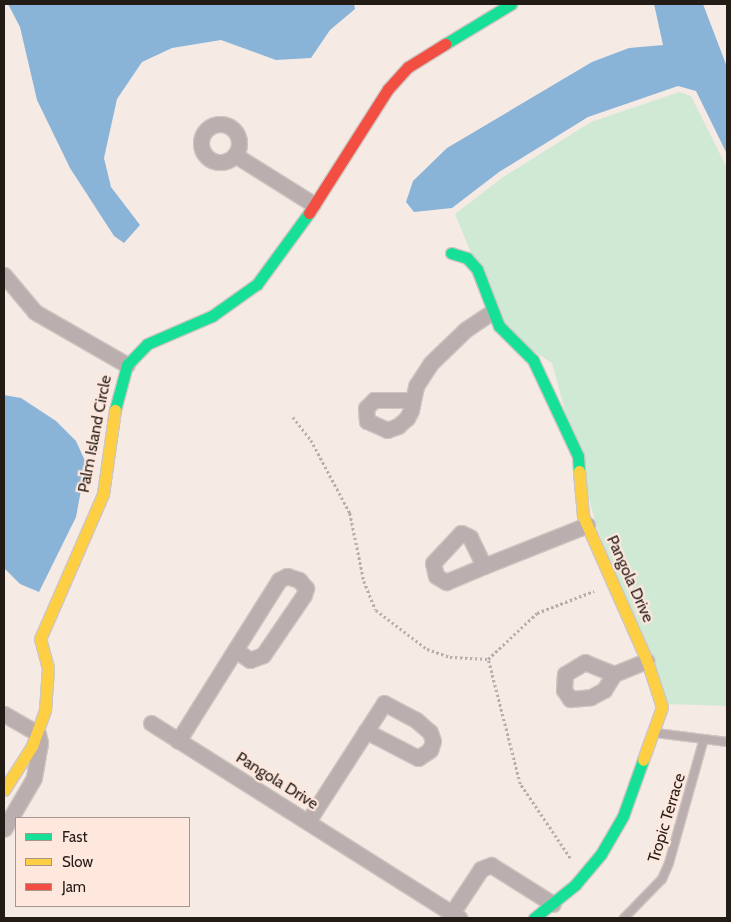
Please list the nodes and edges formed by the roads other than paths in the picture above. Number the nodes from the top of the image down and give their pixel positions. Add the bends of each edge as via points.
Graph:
1 (511, 4) edge
2 (235, 155) dead end
3 (314, 204) junction
4 (451, 253) dead end
5 (4, 275) edge
6 (492, 312) junction
7 (127, 365) junction
8 (412, 400) dead end
9 (587, 525) junction
10 (484, 566) dead end
11 (235, 650) junction
12 (647, 661) junction
13 (614, 674) dead end
14 (4, 714) edge
15 (151, 724) dead end
16 (366, 731) dead end
17 (656, 733) junction
18 (38, 734) junction
19 (178, 741) junction
20 (703, 742) junction
21 (727, 742) edge
22 (4, 790) edge
23 (308, 822) junction
24 (4, 829) edge
25 (553, 904) junction
26 (456, 916) edge
27 (534, 918) edge
28 (624, 918) edge

1 - 3 street, Palm Island Circle via 408,67 388,89
2 - 3 street
3 - 7 street, Palm Island Circle via 284,252 251,289 212,316 148,344
4 - 6 street, Pangola Drive via 467,258 477,269
5 - 7 street via 35,312
6 - 8 street via 465,330 432,363
6 - 9 street, Pangola Drive via 499,326 534,360 578,456 580,500
7 - 18 street, Palm Island Circle via 118,391 103,494 40,639 48,668
9 - 10 street
9 - 12 street, Pangola Drive
11 - 11 street via 279,580 287,576 299,580 306,588 304,594 263,655 250,660
11 - 19 street
12 - 13 street
12 - 17 street, Pangola Drive via 662,707
14 - 18 street
15 - 19 street, Pangola Drive
16 - 23 street
17 - 20 lane
17 - 25 street, Pangola Drive via 623,816 601,854
18 - 22 street
18 - 24 street, Palm Island Circle via 40,761
19 - 23 street, Pangola Drive
20 - 21 lane
20 - 28 lane, Tropic Terrace via 662,879
23 - 26 street, Pangola Drive
25 - 26 street via 491,865 481,869
25 - 27 street, Pangola Drive

